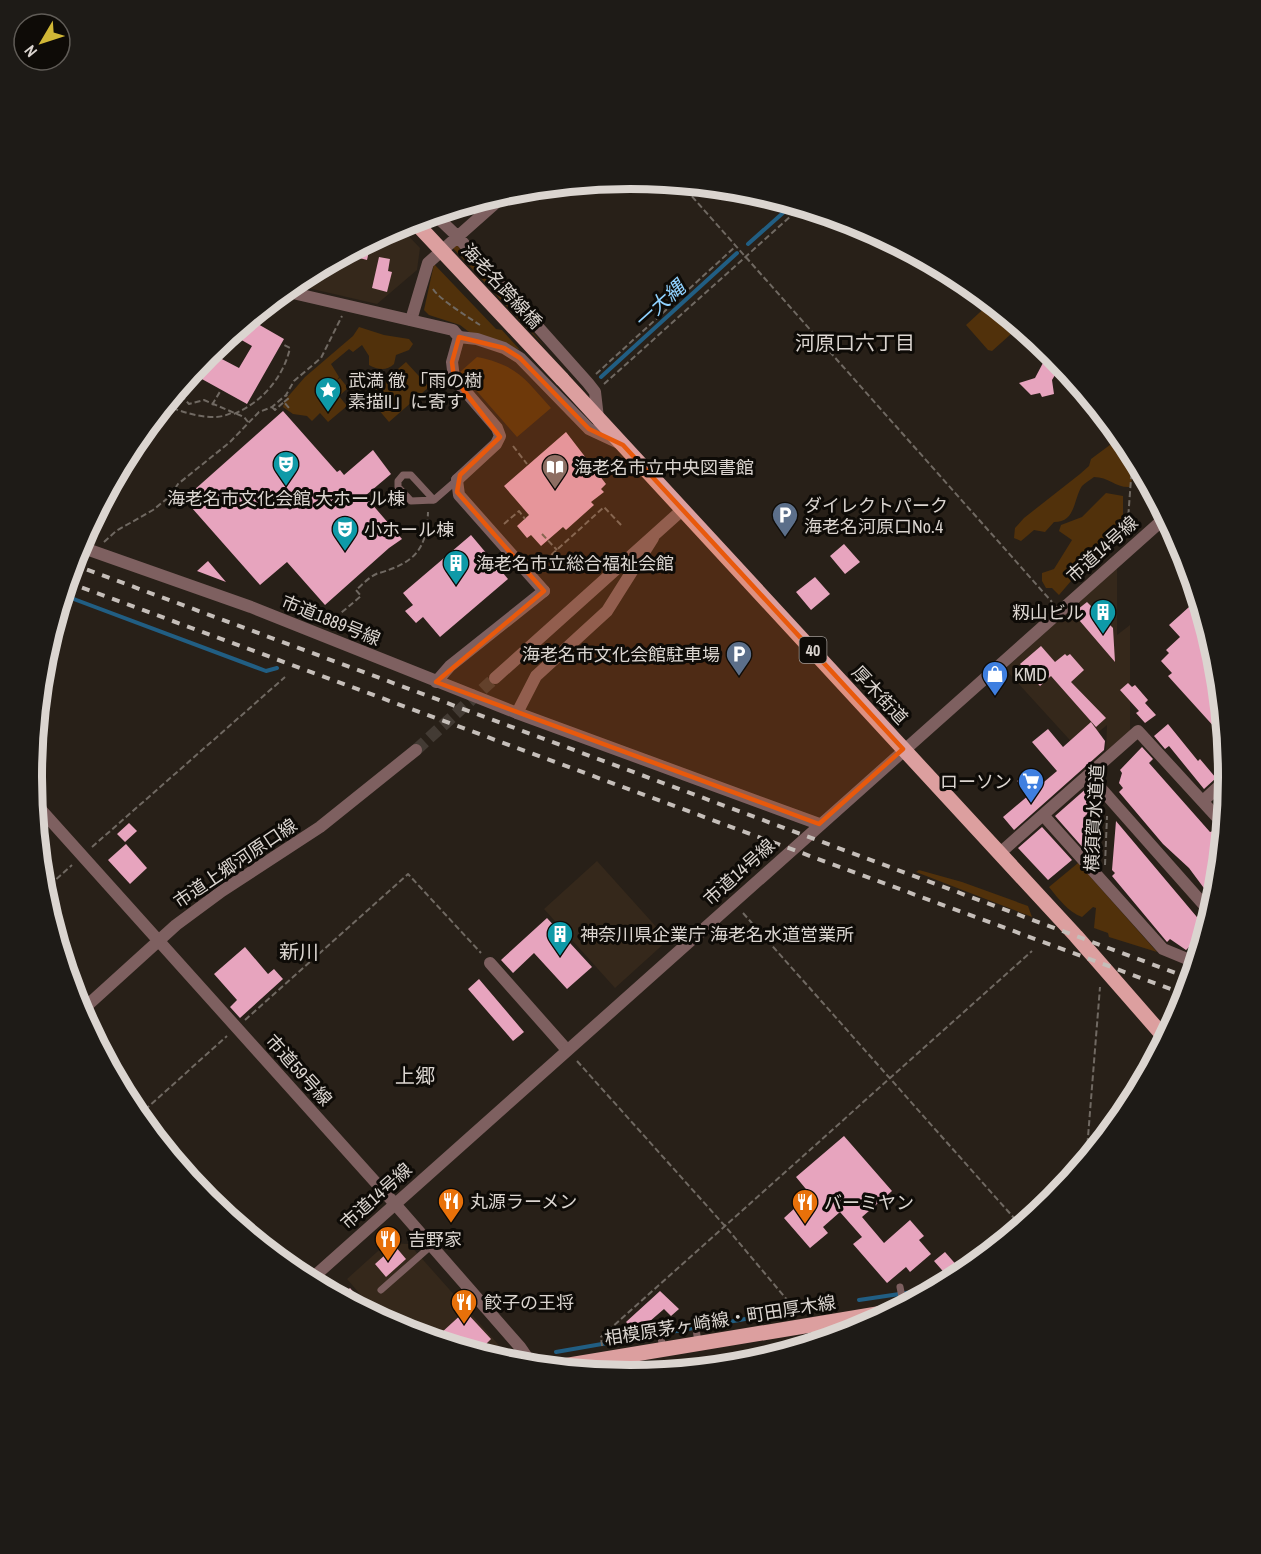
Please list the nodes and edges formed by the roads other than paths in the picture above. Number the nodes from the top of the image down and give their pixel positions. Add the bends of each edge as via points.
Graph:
1 (492, 206) edge
2 (440, 220) edge
3 (420, 228) edge
4 (457, 236) junction
5 (296, 294) edge
6 (411, 320) junction
7 (459, 337) junction
8 (562, 379) joint
9 (598, 418) junction
10 (623, 445) junction
11 (457, 480) junction
12 (434, 500) junction
13 (682, 510) junction
14 (1160, 522) edge
15 (657, 532) junction
16 (88, 550) edge
17 (495, 678) tunnel mouth
18 (436, 682) junction
19 (517, 713) junction
20 (903, 749) junction
21 (416, 750) tunnel mouth
22 (1089, 775) junction
23 (1219, 786) edge
24 (1203, 801) junction
25 (43, 812) edge
26 (1043, 815) junction
27 (1218, 818) edge
28 (819, 824) junction
29 (1000, 853) junction
30 (1205, 906) edge
31 (159, 940) junction
32 (1190, 960) edge
33 (490, 963) road end
34 (88, 1005) edge
35 (1160, 1032) edge
36 (567, 1050) junction
37 (395, 1204) junction
38 (432, 1245) junction
39 (317, 1274) edge
40 (900, 1287) dead end
41 (381, 1290) dead end
42 (899, 1301) edge
43 (694, 1321) dead end
44 (855, 1321) edge
45 (697, 1337) junction
46 (526, 1356) edge
47 (579, 1363) edge

1 - 4 street
2 - 4 street
3 - 8 main road, 海老名跨線橋 / 40, bridge
4 - 6 street via 428,263
4 - 9 street via 592,388
5 - 6 street
6 - 7 street via 453,330
7 - 10 street via 504,348 520,358 589,429
7 - 11 street via 452,362 454,378 500,436
8 - 9 main road, 厚木街道 / 40
9 - 10 main road, 厚木街道 / 40
10 - 13 main road, 厚木街道 / 40
11 - 12 lane
11 - 18 street via 459,495 544,591 450,666
12 - 12 lane via 411,501 398,487 398,481 411,475
13 - 15 street
13 - 20 main road, 厚木街道 / 40
14 - 20 street, 市道14号線
15 - 17 street
15 - 19 street via 607,611 536,676
16 - 18 street, 市道1889号線 via 251,607
18 - 19 street, 市道1889号線
19 - 28 street, 市道1889号線
20 - 28 street, 市道14号線
20 - 29 main road, 厚木街道 / 40
21 - 31 street, 市道上郷河原口線 via 320,827 222,891
22 - 24 street via 1138,731
22 - 26 street
22 - 30 street
23 - 24 street
24 - 27 street
25 - 31 street, 市道59号線
26 - 29 street
26 - 32 street via 1163,949
28 - 36 street, 市道14号線
29 - 35 main road, 厚木街道 / 40
31 - 34 street, 市道上郷河原口線
31 - 37 street, 市道59号線
33 - 36 street
36 - 37 street, 市道14号線
37 - 38 street, 市道59号線
37 - 39 street, 市道14号線
38 - 41 lane
38 - 46 street, 市道59号線
40 - 42 lane
43 - 45 lane
44 - 45 main road, 相模原茅ヶ崎線・町田厚木線
45 - 47 main road, 相模原茅ヶ崎線・町田厚木線 via 661,1336

